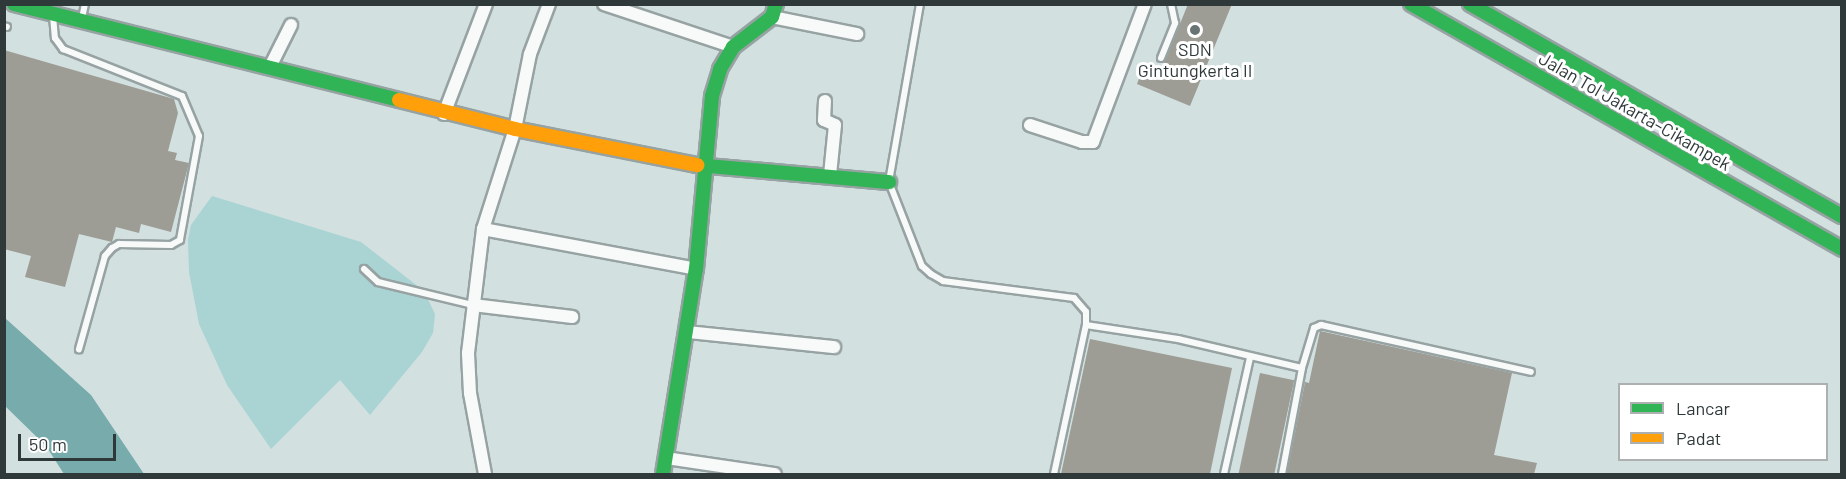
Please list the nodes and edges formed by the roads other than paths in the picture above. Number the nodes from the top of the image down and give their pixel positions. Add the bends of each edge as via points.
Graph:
1 (14, 4) edge
2 (85, 4) edge
3 (486, 4) edge
4 (549, 4) edge
5 (604, 4) edge
6 (920, 4) edge
7 (1145, 4) edge
8 (1171, 4) edge
9 (1411, 4) edge
10 (1470, 4) edge
11 (774, 11) edge
12 (53, 14) junction
13 (81, 22) junction
14 (291, 25) dead end
15 (857, 34) dead end
16 (733, 47) junction
17 (1161, 58) dead end
18 (270, 67) junction
19 (825, 101) dead end
20 (444, 114) junction
21 (1030, 125) dead end
22 (515, 129) junction
23 (704, 166) junction
24 (830, 175) junction
25 (889, 182) junction
26 (1842, 216) edge
27 (483, 229) junction
28 (1842, 249) edge
29 (364, 269) dead end
30 (696, 269) junction
31 (473, 304) junction
32 (573, 317) dead end
33 (1086, 326) junction
34 (688, 332) junction
35 (834, 347) dead end
36 (79, 349) dead end
37 (1250, 358) junction
38 (1302, 369) junction
39 (1531, 372) dead end
40 (666, 458) junction
41 (484, 474) edge
42 (663, 474) edge
43 (775, 474) edge
44 (1054, 474) edge
45 (1224, 474) edge
46 (1282, 474) edge

1 - 12 main road
2 - 13 lane
3 - 20 street
4 - 22 street via 530,54
5 - 16 street
6 - 25 lane
7 - 21 street via 1093,142
8 - 17 lane via 1175,23
9 - 28 main road, Jalan Tol Jakarta–Cikampek
10 - 26 main road, Jalan Tol Jakarta–Cikampek
11 - 15 street
11 - 16 main road
12 - 13 main road
12 - 36 lane via 55,38 63,49 182,96 199,136 180,240 171,245 119,244 112,248 105,256
13 - 18 main road
14 - 18 street
16 - 23 main road via 720,69 712,96
18 - 20 main road
19 - 24 street via 824,120 835,125
20 - 22 main road
22 - 23 main road
22 - 27 street
23 - 24 main road
23 - 30 main road
24 - 25 main road
25 - 33 lane via 922,266 931,274 943,281 1074,298 1086,312
27 - 30 street
27 - 31 street
29 - 31 lane via 378,282
30 - 34 main road
31 - 32 street
31 - 41 street via 468,353 470,393
33 - 37 lane via 1178,339
33 - 44 lane
34 - 35 street
34 - 40 main road
37 - 38 lane
37 - 45 lane
38 - 39 lane via 1314,328 1321,325
38 - 46 lane
40 - 42 main road
40 - 43 street

